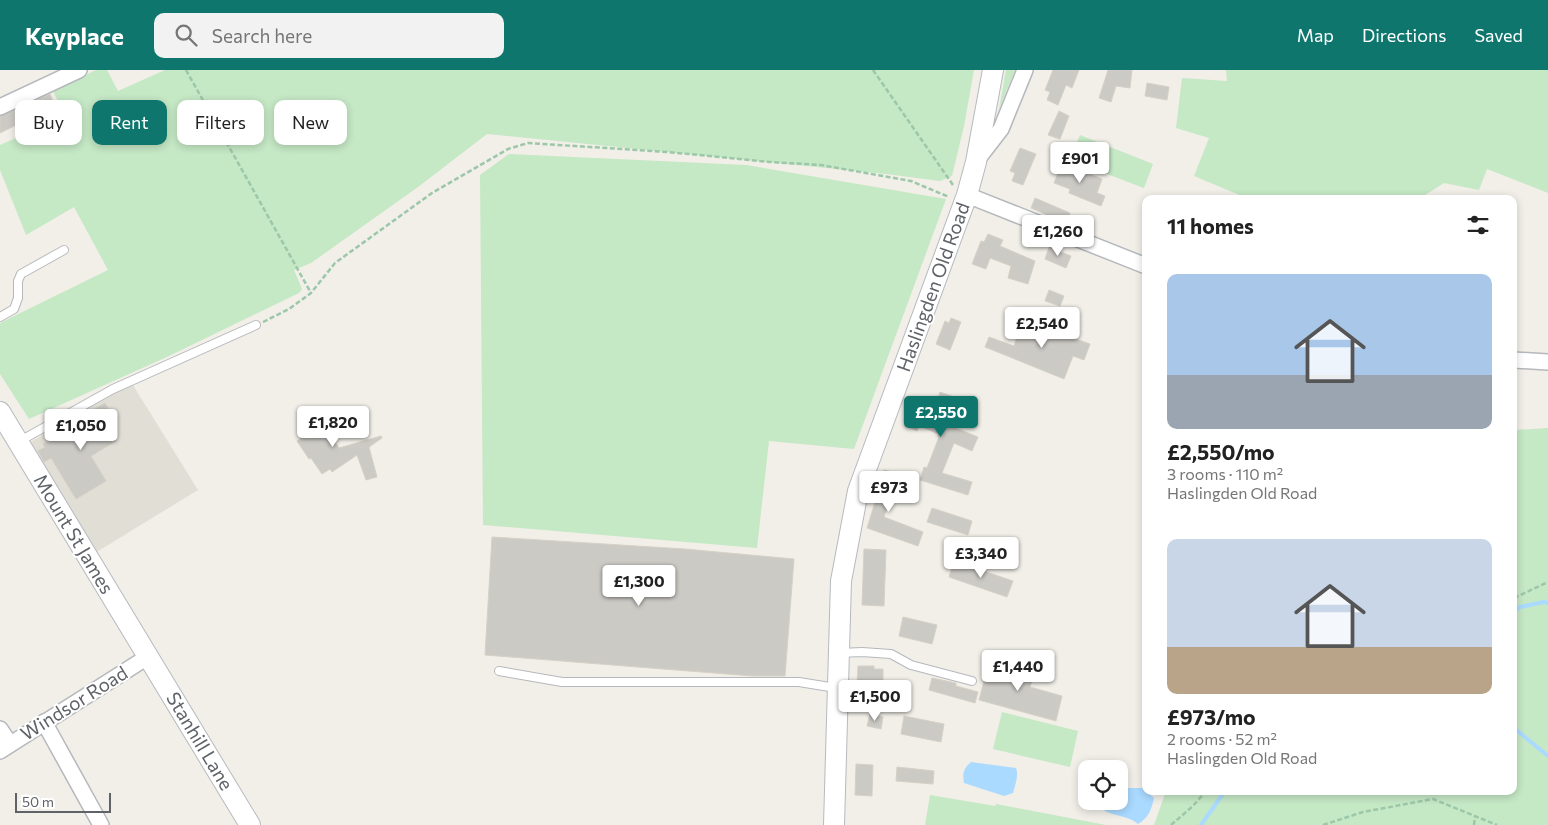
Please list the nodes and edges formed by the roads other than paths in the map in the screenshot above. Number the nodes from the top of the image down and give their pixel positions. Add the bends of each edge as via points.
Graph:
1 (993, 70) edge
2 (1025, 70) edge
3 (73, 71) edge
4 (0, 107) edge
5 (976, 162) junction
6 (966, 199) junction
7 (64, 250) dead end
8 (1142, 265) edge
9 (0, 317) edge
10 (256, 325) road end
11 (1517, 360) edge
12 (1548, 362) edge
13 (1, 415) edge
14 (18, 442) junction
15 (839, 652) junction
16 (149, 656) junction
17 (499, 671) dead end
18 (972, 682) dead end
19 (838, 688) junction
20 (44, 722) junction
21 (0, 729) edge
22 (5, 748) edge
23 (101, 825) edge
24 (250, 825) edge
25 (834, 825) edge

1 - 5 main road, Haslingden Old Road
2 - 5 street, Haslingden Old Road via 1001,128
3 - 4 street
5 - 6 main road, Haslingden Old Road
6 - 8 street
6 - 15 main road, Haslingden Old Road via 858,490 841,581
7 - 9 lane via 22,274 14,308
10 - 14 lane via 113,389
11 - 12 street
13 - 14 main road, Mount St James
14 - 16 main road, Mount St James
15 - 18 lane via 892,654 911,665
15 - 19 main road, Haslingden Old Road
16 - 20 street, Windsor Road
16 - 24 main road, Stanhill Lane
17 - 19 lane via 562,682 799,682
19 - 25 main road, Haslingden Old Road
20 - 22 street, Windsor Road
20 - 23 street
21 - 22 street

